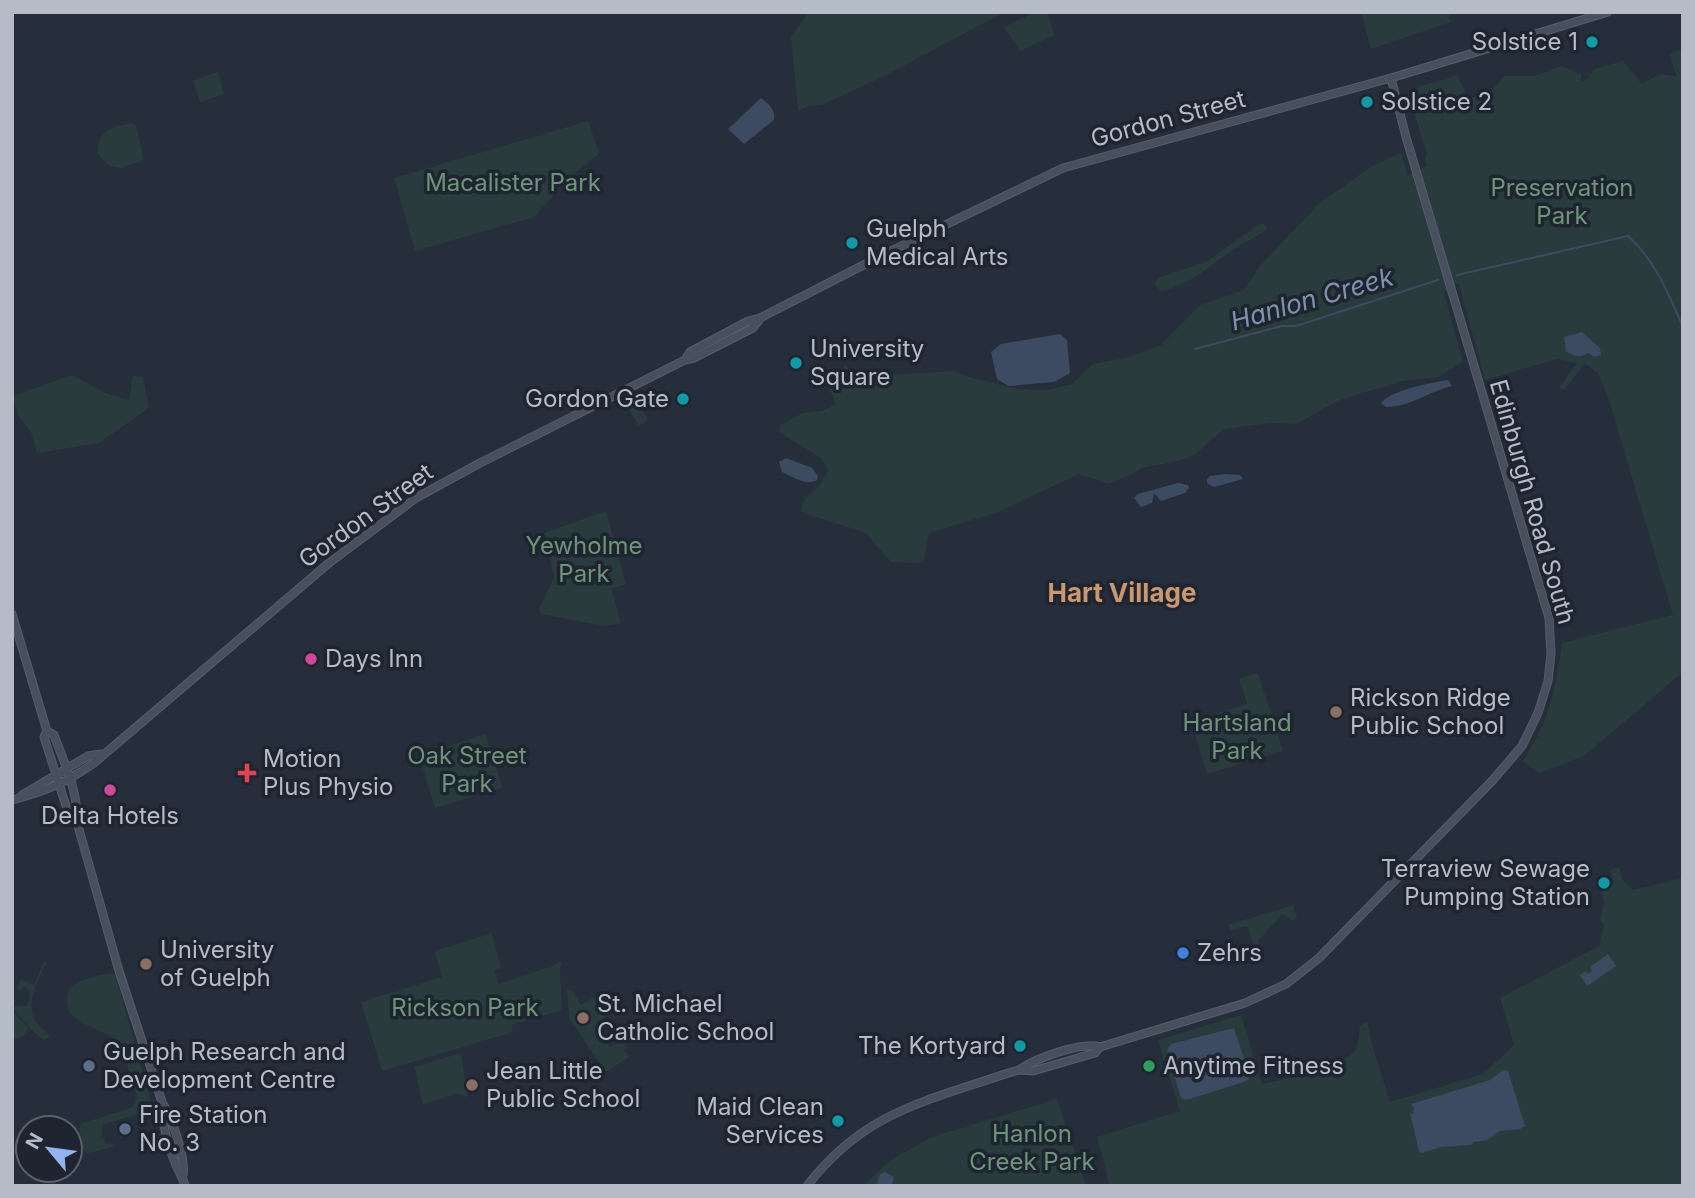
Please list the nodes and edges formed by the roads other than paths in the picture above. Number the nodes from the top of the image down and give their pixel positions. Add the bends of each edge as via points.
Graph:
1 (1608, 12) edge
2 (1391, 78) junction
3 (12, 614) edge
4 (47, 731) junction
5 (103, 753) junction
6 (66, 770) junction
7 (57, 776) junction
8 (69, 779) junction
9 (59, 785) junction
10 (14, 799) edge
11 (76, 819) junction
12 (185, 1186) edge
13 (807, 1186) edge

1 - 2 main road, Gordon Street
2 - 5 main road, Gordon Street via 1063,168 887,253 760,318 753,328 480,463 416,498 329,563
2 - 13 main road, Edinburgh Road South via 1546,604 1551,654 1545,692 1527,737 1492,781 1286,984 1245,1003 1100,1047 1095,1053 1033,1071 1019,1070 888,1116 843,1146
3 - 4 main road
4 - 6 main road via 54,735
4 - 7 main road via 44,737
5 - 6 main road, Gordon Street
5 - 8 main road, Gordon Street
6 - 7 main road, Gordon Street
6 - 8 main road
7 - 9 main road
7 - 10 main road, Gordon Street
8 - 9 main road, Gordon Street
8 - 11 main road via 78,809
9 - 10 main road, Gordon Street
9 - 11 main road via 68,812
11 - 12 main road via 119,971 169,1114 184,1165

